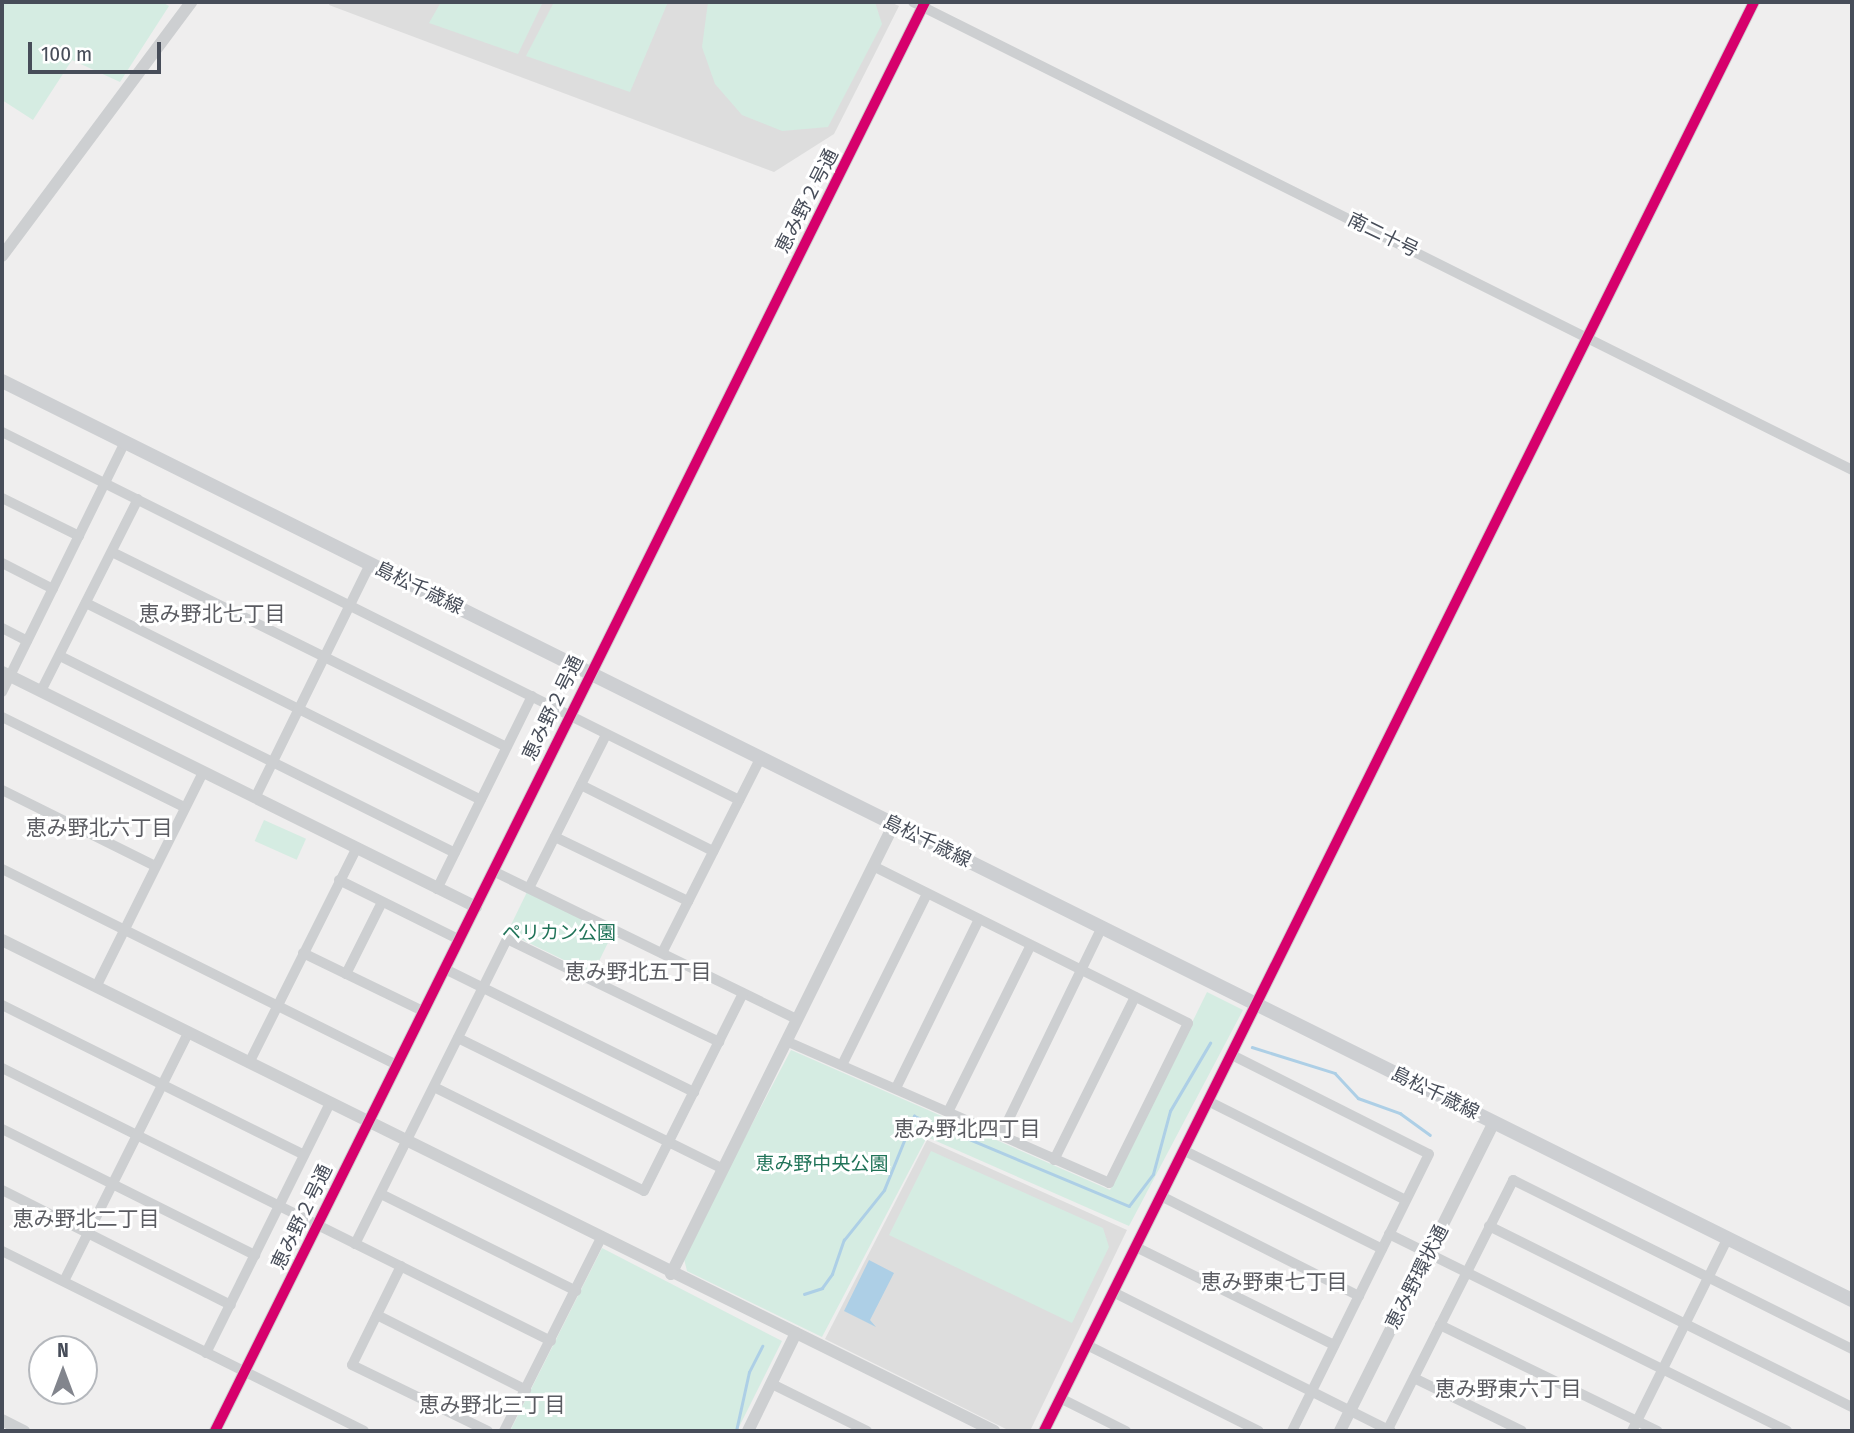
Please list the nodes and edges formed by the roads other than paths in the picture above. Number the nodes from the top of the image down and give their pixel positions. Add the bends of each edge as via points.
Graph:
1 (191, 2) edge
2 (1754, 2) edge
3 (919, 3) edge
4 (2, 256) edge
5 (1587, 337) junction
6 (2, 381) edge
7 (2, 432) edge
8 (125, 442) junction
9 (1852, 470) edge
10 (105, 483) junction
11 (2, 498) edge
12 (138, 499) junction
13 (79, 536) junction
14 (112, 552) junction
15 (2, 564) edge
16 (370, 564) junction
17 (53, 589) junction
18 (86, 603) junction
19 (349, 605) junction
20 (2, 628) edge
21 (27, 641) junction
22 (60, 656) junction
23 (324, 657) junction
24 (590, 673) junction
25 (6, 674) edge
26 (41, 691) junction
27 (2, 692) edge
28 (531, 696) junction
29 (297, 710) junction
30 (570, 715) junction
31 (2, 717) edge
32 (606, 734) junction
33 (506, 747) junction
34 (760, 758) junction
35 (272, 762) junction
36 (203, 772) junction
37 (581, 785) junction
38 (2, 790) edge
39 (255, 798) junction
40 (481, 800) junction
41 (739, 800) junction
42 (184, 807) junction
43 (894, 824) junction
44 (555, 836) junction
45 (356, 848) junction
46 (713, 851) junction
47 (455, 853) junction
48 (155, 866) junction
49 (873, 866) junction
50 (2, 869) edge
51 (493, 871) junction
52 (339, 880) junction
53 (529, 888) junction
54 (437, 889) junction
55 (927, 894) junction
56 (688, 901) junction
57 (382, 902) junction
58 (476, 907) junction
59 (979, 919) junction
60 (1102, 927) junction
61 (124, 929) junction
62 (2, 940) edge
63 (460, 940) junction
64 (1031, 945) junction
65 (303, 953) junction
66 (663, 953) junction
67 (445, 969) junction
68 (1083, 970) junction
69 (346, 974) junction
70 (96, 987) junction
71 (482, 987) junction
72 (743, 993) junction
73 (1135, 996) junction
74 (2, 1005) edge
75 (278, 1005) junction
76 (1256, 1006) junction
77 (423, 1011) junction
78 (796, 1020) junction
79 (188, 1032) junction
80 (458, 1038) junction
81 (786, 1041) junction
82 (719, 1042) junction
83 (1232, 1055) junction
84 (249, 1063) junction
85 (396, 1065) junction
86 (842, 1065) junction
87 (2, 1068) edge
88 (162, 1085) junction
89 (434, 1087) junction
90 (896, 1088) junction
91 (694, 1092) junction
92 (1208, 1101) junction
93 (330, 1103) junction
94 (948, 1112) junction
95 (368, 1122) junction
96 (1494, 1122) junction
97 (2, 1129) edge
98 (137, 1135) junction
99 (1001, 1135) junction
100 (407, 1141) junction
101 (669, 1141) junction
102 (1183, 1150) junction
103 (304, 1155) junction
104 (1054, 1160) junction
105 (721, 1168) junction
106 (112, 1185) junction
107 (2, 1190) edge
108 (381, 1194) junction
109 (1161, 1196) junction
110 (1406, 1200) junction
111 (280, 1206) junction
112 (318, 1225) junction
113 (1489, 1226) junction
114 (89, 1233) junction
115 (1389, 1234) junction
116 (601, 1238) junction
117 (1728, 1238) junction
118 (355, 1244) junction
119 (1136, 1247) junction
120 (1382, 1249) junction
121 (2, 1251) edge
122 (1428, 1253) junction
123 (255, 1255) junction
124 (401, 1266) junction
125 (1466, 1272) junction
126 (671, 1274) junction
127 (1709, 1276) junction
128 (64, 1281) junction
129 (576, 1291) junction
130 (1113, 1292) junction
131 (1359, 1296) junction
132 (1852, 1300) edge
133 (231, 1305) junction
134 (377, 1315) junction
135 (1686, 1322) junction
136 (1440, 1325) junction
137 (796, 1333) junction
138 (551, 1341) junction
139 (1087, 1345) junction
140 (1334, 1345) junction
141 (1852, 1349) edge
142 (206, 1353) junction
143 (1663, 1369) junction
144 (245, 1372) junction
145 (1414, 1378) junction
146 (772, 1384) junction
147 (526, 1390) junction
148 (1311, 1392) junction
149 (1060, 1398) junction
150 (1852, 1407) edge
151 (1350, 1411) junction
152 (1637, 1421) junction
153 (7, 1425) edge
154 (979, 1428) edge
155 (24, 1431) edge
156 (215, 1431) edge
157 (364, 1431) edge
158 (488, 1431) edge
159 (504, 1431) edge
160 (748, 1431) edge
161 (867, 1431) edge
162 (994, 1431) edge
163 (1044, 1431) edge
164 (1126, 1431) edge
165 (1259, 1431) edge
166 (1292, 1431) edge
167 (1339, 1431) edge
168 (1389, 1431) edge
169 (1522, 1431) edge
170 (1632, 1431) edge
171 (1657, 1431) edge
172 (1787, 1431) edge

1 - 4 street
2 - 5 street
3 - 5 street, 南二十号
3 - 24 street, 恵み野２号通
5 - 9 street, 南二十号
5 - 76 street
6 - 8 main road, 島松千歳線
7 - 10 street
8 - 10 street
8 - 16 main road, 島松千歳線
10 - 12 street
10 - 13 street
11 - 13 street
12 - 14 street
12 - 19 street
13 - 17 street
14 - 18 street
14 - 23 street
15 - 17 street
16 - 19 street
16 - 24 main road, 島松千歳線
17 - 21 street
18 - 22 street
18 - 29 street
19 - 23 street
19 - 28 street
20 - 21 street
21 - 25 street
22 - 26 street
22 - 35 street
23 - 29 street
23 - 33 street
24 - 30 street, 恵み野２号通
24 - 34 main road, 島松千歳線
25 - 26 street
25 - 27 street
26 - 36 street
28 - 30 street
28 - 33 street
29 - 35 street
29 - 40 street
30 - 32 street
30 - 51 street, 恵み野２号通
31 - 42 street
32 - 37 street
32 - 41 street
33 - 40 street
34 - 41 street
34 - 43 main road, 島松千歳線
35 - 39 street
35 - 47 street
36 - 39 street
36 - 42 street
37 - 44 street
37 - 46 street
38 - 48 street
39 - 45 street
40 - 47 street
41 - 46 street
42 - 48 street
43 - 49 street
43 - 60 main road, 島松千歳線
44 - 53 street
44 - 56 street
45 - 52 street
45 - 54 street
46 - 56 street
47 - 54 street
48 - 61 street
49 - 55 street
49 - 78 street
50 - 61 street
51 - 53 street
51 - 58 street, 恵み野２号通
52 - 57 street
52 - 65 street
53 - 66 street
54 - 58 street
55 - 59 street
55 - 86 street
56 - 66 street
57 - 63 street
57 - 69 street
58 - 63 street, 恵み野２号通
59 - 64 street
59 - 90 street
60 - 68 street
60 - 76 main road, 島松千歳線
61 - 70 street
61 - 75 street
62 - 70 street
63 - 67 street, 恵み野２号通
64 - 68 street
64 - 94 street
65 - 69 street
65 - 75 street
66 - 72 street
67 - 71 street
67 - 77 street, 恵み野２号通
68 - 73 street
68 - 99 street
69 - 77 street
70 - 79 street
71 - 80 street
71 - 82 street via 507,939
71 - 91 street
72 - 78 street
72 - 82 street
73 - 104 street
73 - 104 street via 1188,1023 1109,1183
74 - 88 street
75 - 84 street
75 - 85 street
76 - 83 street
76 - 96 main road, 島松千歳線
77 - 85 street, 恵み野２号通
78 - 81 street
79 - 84 street
79 - 88 street
80 - 89 street
80 - 101 street
81 - 86 street
81 - 105 street
82 - 91 street
83 - 92 street
83 - 110 street via 1429,1154
84 - 93 street
85 - 95 street, 恵み野２号通
86 - 90 street
87 - 98 street
88 - 98 street
88 - 103 street
89 - 100 street
89 - 101 street via 645,1191
90 - 94 street
91 - 101 street
92 - 102 street
92 - 110 street
93 - 95 street
93 - 103 street
94 - 99 street
95 - 100 street
95 - 112 street, 恵み野２号通
96 - 117 main road, 島松千歳線
96 - 122 street, 恵み野環状通
97 - 106 street
98 - 106 street
98 - 111 street
99 - 104 street
100 - 108 street
100 - 116 street
101 - 105 street
102 - 109 street
102 - 120 street
103 - 111 street
105 - 126 street
106 - 114 street
106 - 123 street
107 - 114 street
108 - 118 street
108 - 129 street
109 - 119 street
109 - 131 street
110 - 115 street
111 - 112 street
111 - 123 street
112 - 118 street
112 - 144 street, 恵み野２号通
113 - 125 street
113 - 127 street via 1513,1180
113 - 135 street
114 - 128 street
114 - 133 street
115 - 120 street
115 - 122 street
116 - 126 street
116 - 129 street
117 - 127 street
117 - 132 main road, 島松千歳線
118 - 124 street
119 - 130 street
119 - 140 street
120 - 131 street
121 - 128 street
122 - 125 street
122 - 151 street, 恵み野環状通
123 - 133 street
124 - 134 street
124 - 138 street
125 - 136 street
125 - 143 street
126 - 137 street
127 - 135 street
127 - 141 street
128 - 142 street
129 - 138 street
130 - 139 street
130 - 148 street
131 - 140 street
133 - 142 street
134 - 147 street
134 - 158 street via 352,1365
135 - 143 street
135 - 150 street
136 - 145 street
136 - 152 street
137 - 146 street
137 - 154 street
138 - 147 street
139 - 149 street
139 - 165 street
140 - 148 street
142 - 144 street
143 - 152 street
143 - 172 street
144 - 156 street, 恵み野２号通
144 - 157 street
145 - 168 street
145 - 169 street
146 - 160 street
146 - 161 street
147 - 159 street
148 - 151 street
148 - 166 street
149 - 163 street
149 - 164 street
151 - 167 street, 恵み野環状通
151 - 168 street
152 - 170 street
152 - 171 street
153 - 155 street
154 - 162 street

